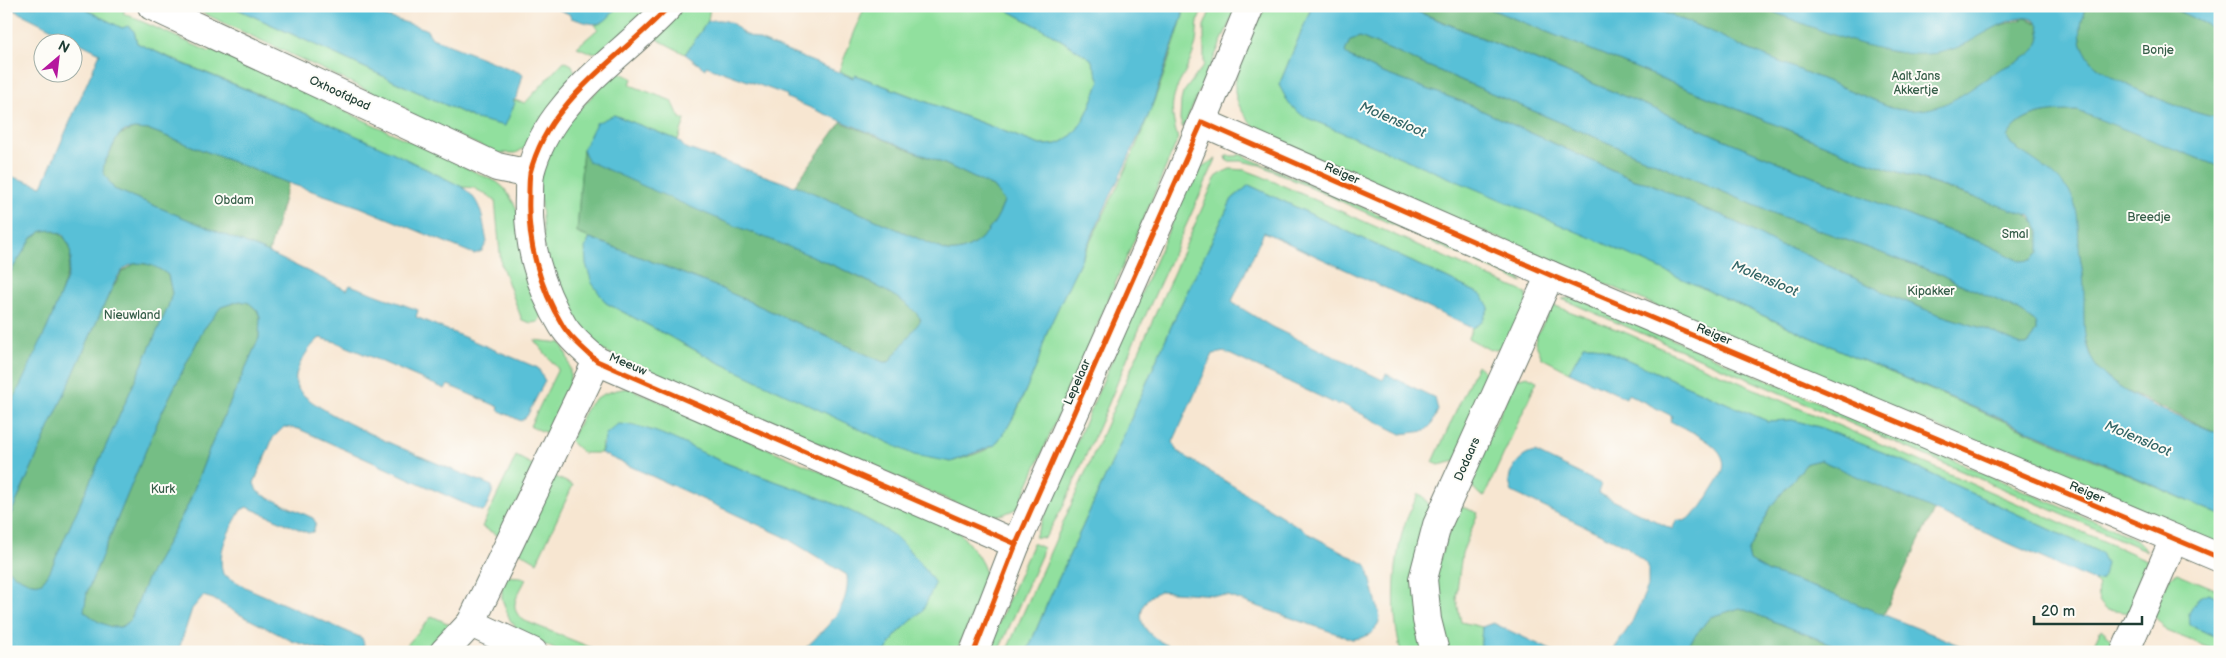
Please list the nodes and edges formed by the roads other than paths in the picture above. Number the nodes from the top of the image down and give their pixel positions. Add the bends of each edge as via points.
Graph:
1 (152, 6) edge
2 (670, 6) edge
3 (1250, 6) edge
4 (1202, 122) junction
5 (530, 174) junction
6 (1550, 275) junction
7 (597, 361) junction
8 (2174, 539) junction
9 (1016, 544) junction
10 (2220, 558) edge
11 (471, 623) junction
12 (444, 652) edge
13 (534, 652) edge
14 (974, 652) edge
15 (1435, 652) edge
16 (2125, 652) edge

1 - 5 street, Oxhoofdpad via 498,167
2 - 5 street, Meeuw via 563,109 543,139
3 - 4 street, Lepelaar
4 - 6 street, Reiger
4 - 9 street, Lepelaar
5 - 7 street, Meeuw via 530,238 548,296 564,328
6 - 8 street, Reiger
6 - 15 street, Dodaars via 1437,525 1423,580 1427,620
7 - 9 street, Meeuw
7 - 11 street, Meeuw
8 - 10 street, Reiger
8 - 16 street
9 - 14 street, Lepelaar
11 - 12 street, Meeuw
11 - 13 street

